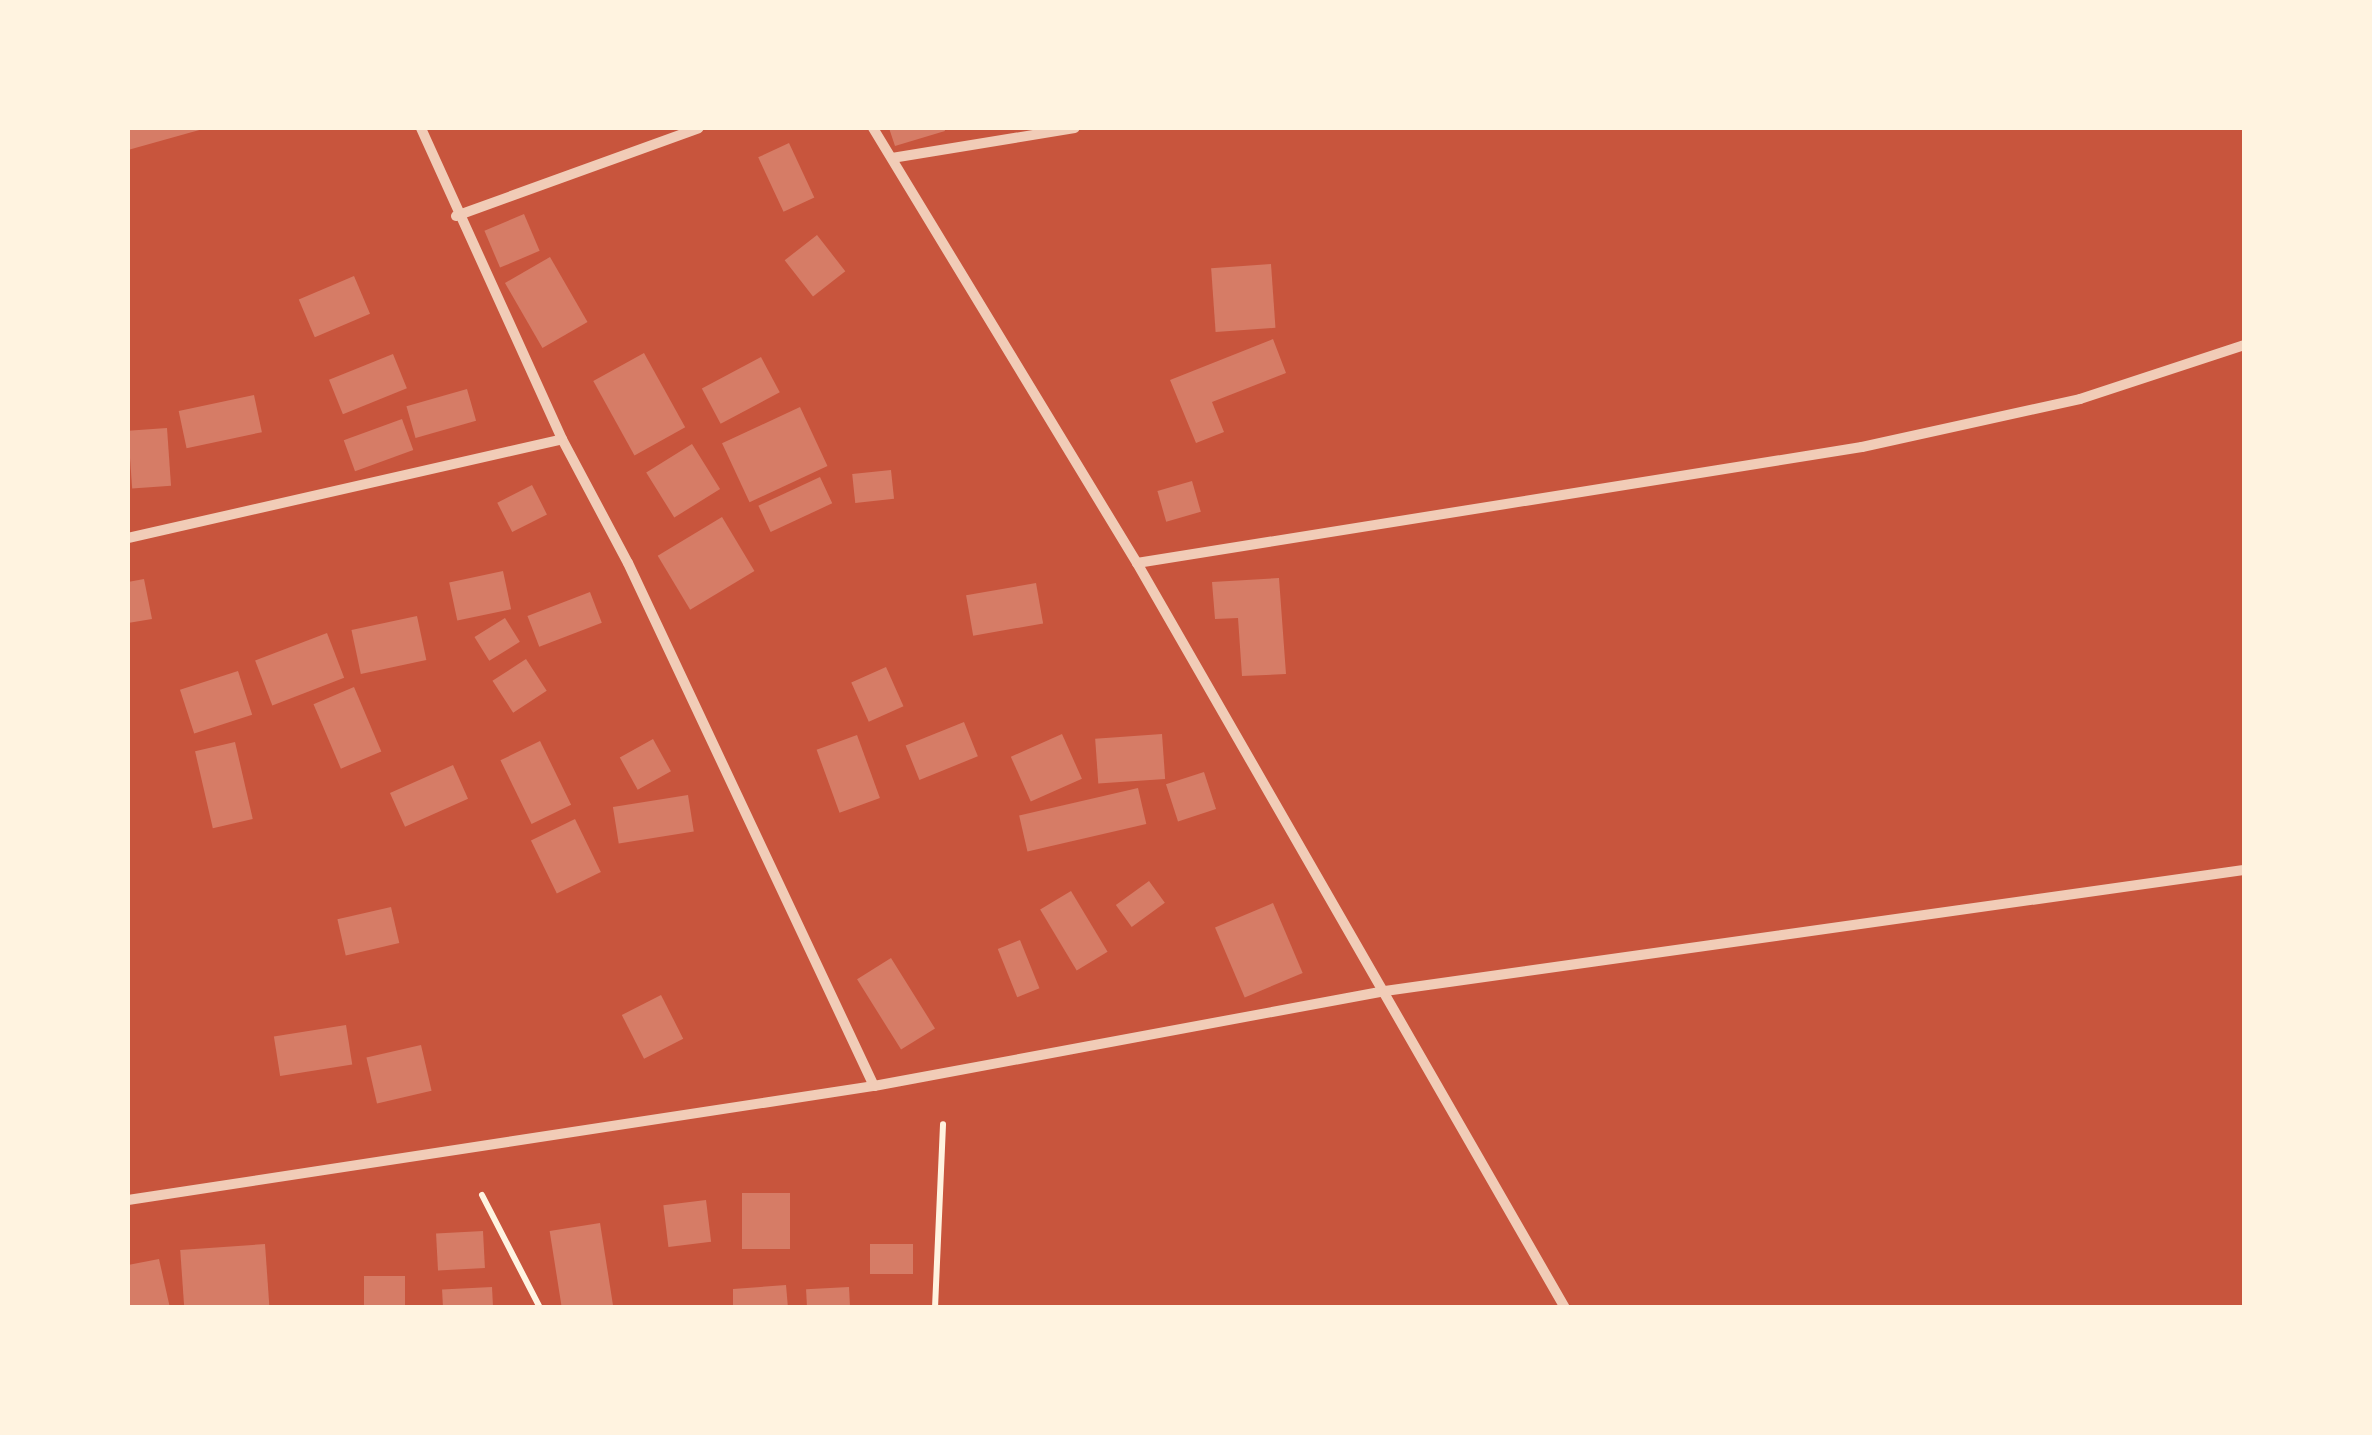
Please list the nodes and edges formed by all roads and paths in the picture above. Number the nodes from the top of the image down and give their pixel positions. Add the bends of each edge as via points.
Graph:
1 (421, 128) edge
2 (699, 128) edge
3 (872, 128) edge
4 (1075, 128) edge
5 (892, 158) junction
6 (456, 216) junction
7 (2244, 345) edge
8 (562, 438) junction
9 (128, 538) edge
10 (1137, 563) junction
11 (2244, 870) edge
12 (1385, 991) junction
13 (945, 1074) junction
14 (874, 1086) junction
15 (461, 1154) junction
16 (128, 1200) edge
17 (540, 1308) edge
18 (935, 1308) edge
19 (1565, 1308) edge

1 - 6 street
2 - 6 street
3 - 5 street
4 - 5 street
5 - 10 street
6 - 8 street
7 - 10 street via 2080,399 1862,447
8 - 9 street
8 - 14 street via 628,563
10 - 12 street
11 - 12 street
12 - 13 street
12 - 19 street
13 - 14 street
13 - 18 path
14 - 15 street
15 - 16 street
15 - 17 path

